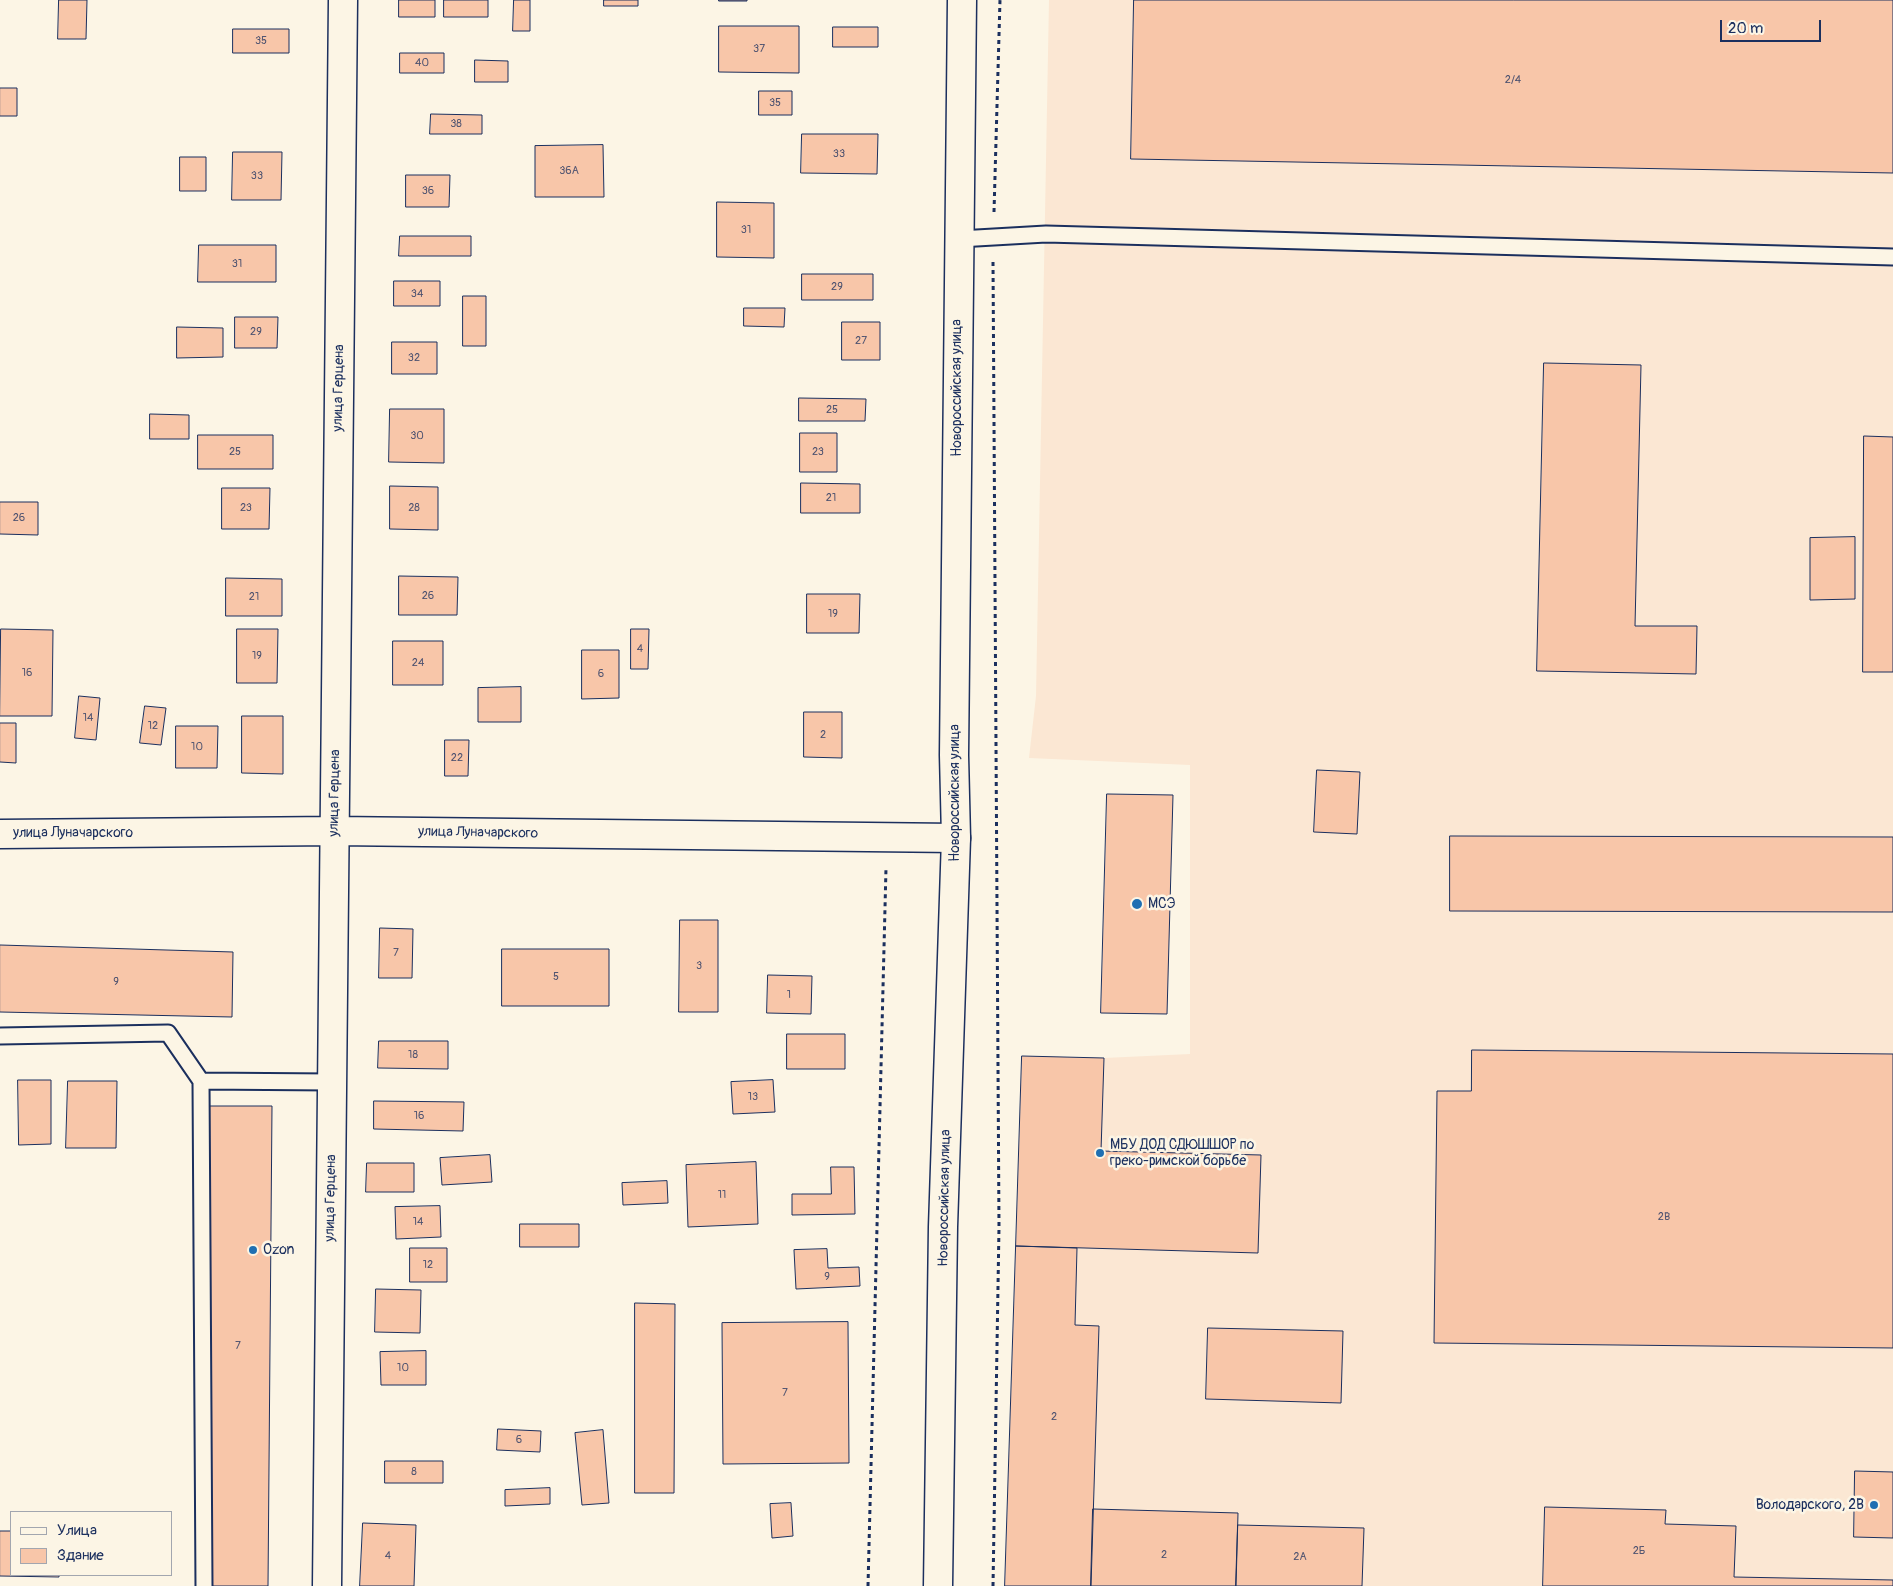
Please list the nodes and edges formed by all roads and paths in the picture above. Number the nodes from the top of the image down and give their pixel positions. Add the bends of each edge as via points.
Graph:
1 (344, 0) edge
2 (962, 0) edge
3 (1000, 0) edge
4 (993, 238) junction
5 (959, 239) junction
6 (1893, 257) edge
7 (335, 831) junction
8 (0, 834) edge
9 (887, 837) junction
10 (956, 838) junction
11 (0, 1036) edge
12 (201, 1081) junction
13 (332, 1082) junction
14 (204, 1586) edge
15 (327, 1586) edge
16 (868, 1586) edge
17 (938, 1586) edge
18 (993, 1586) edge

1 - 7 street, улица Герцена
2 - 5 street, Новороссийская улица
3 - 4 path
4 - 5 lane
4 - 6 lane via 1046,234
4 - 18 path via 999,1227
5 - 10 street, Новороссийская улица
7 - 8 street, улица Луначарского
7 - 9 street, улица Луначарского
7 - 13 street, улица Герцена
9 - 10 street, улица Луначарского
9 - 16 path
10 - 17 street, Новороссийская улица via 943,1227
11 - 12 lane via 168,1033
12 - 13 lane
12 - 14 lane
13 - 15 street, улица Герцена

